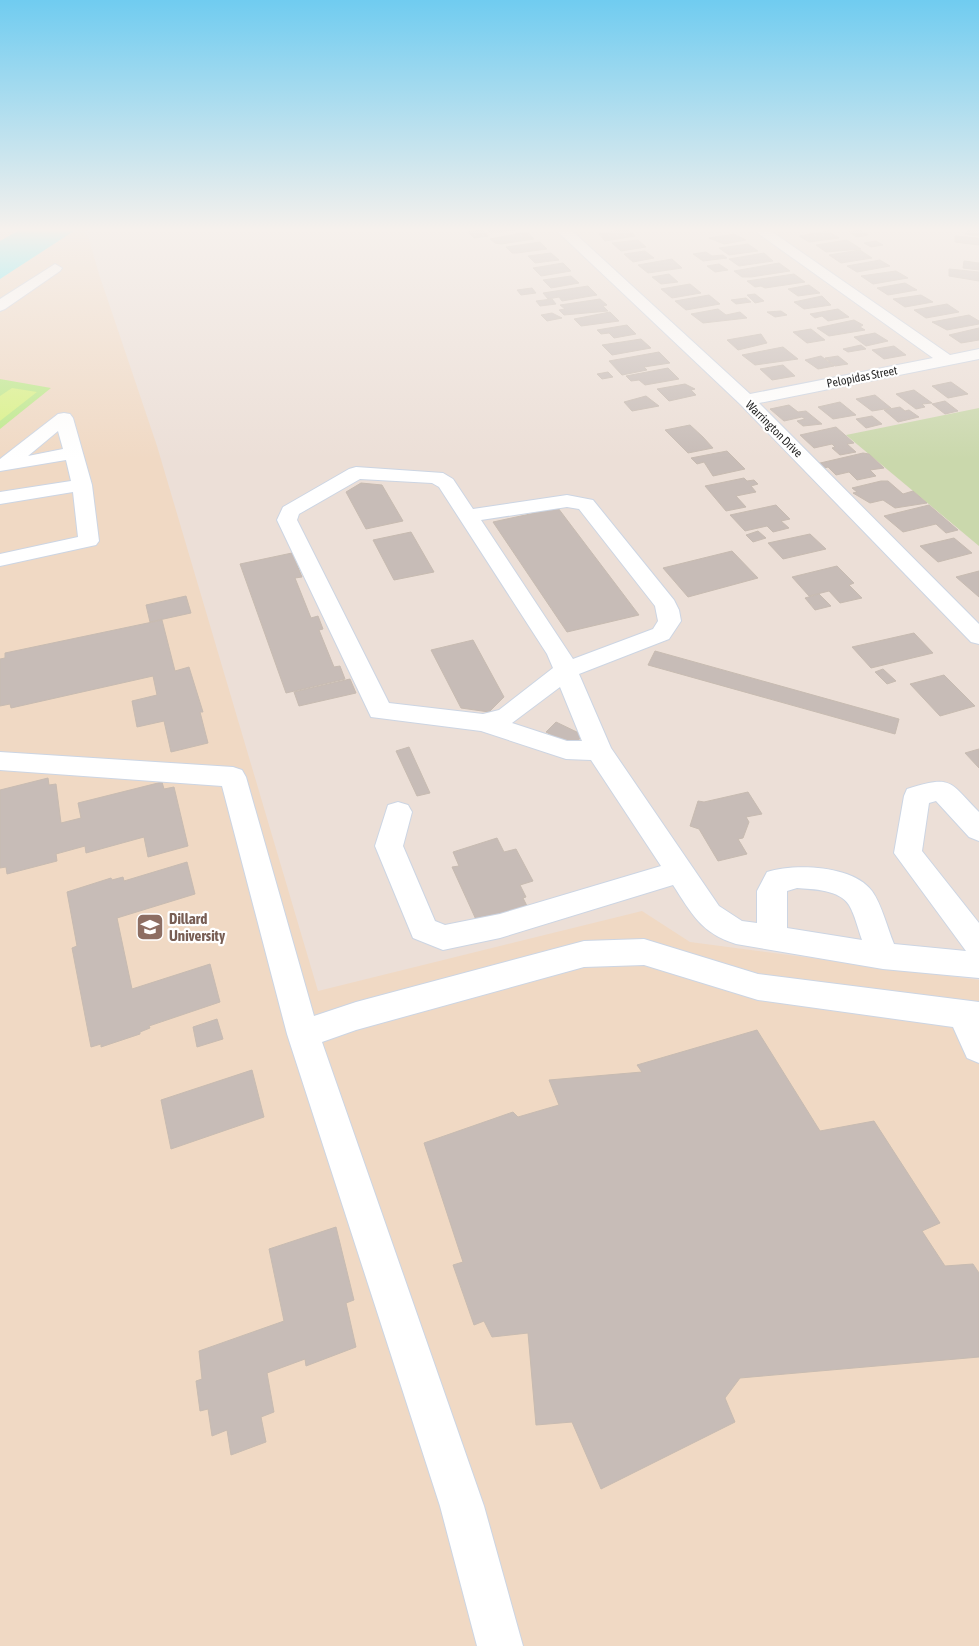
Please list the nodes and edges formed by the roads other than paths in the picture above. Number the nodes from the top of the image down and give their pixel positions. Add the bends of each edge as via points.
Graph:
1 (645, 306) edge
2 (870, 306) edge
3 (979, 354) edge
4 (948, 360) junction
5 (746, 400) junction
6 (73, 453) dead end
7 (82, 485) junction
8 (0, 498) edge
9 (467, 516) junction
10 (0, 560) edge
11 (979, 637) edge
12 (566, 670) junction
13 (483, 723) junction
14 (599, 751) junction
15 (0, 761) edge
16 (398, 812) dead end
17 (979, 830) edge
18 (679, 872) junction
19 (772, 938) junction
20 (979, 945) edge
21 (883, 956) junction
22 (979, 965) edge
23 (972, 1015) edge
24 (304, 1034) junction
25 (979, 1048) edge
26 (500, 1646) edge

1 - 5 street, Warrington Drive
2 - 4 street
3 - 4 street, Pelopidas Street
4 - 5 street, Pelopidas Street
5 - 11 street, Warrington Drive
6 - 7 street
7 - 8 street
7 - 10 street via 89,541
9 - 12 street via 559,654
9 - 12 street via 554,502 586,504 666,605 669,626 661,634
9 - 13 street via 446,483 436,477 356,473 290,511 287,520 380,711
12 - 13 street via 508,716
12 - 14 street
13 - 14 street via 566,750
14 - 18 street
15 - 24 street via 234,777
16 - 18 street via 389,846 424,929 443,938 500,926
17 - 20 street via 941,790 917,796 908,853
18 - 19 street via 709,915 736,932
19 - 21 street
19 - 21 street via 772,892 777,880 797,876 839,884 856,893
21 - 22 street
23 - 24 street via 758,987 644,952 584,954 356,1016
23 - 25 street
24 - 26 street via 462,1506

